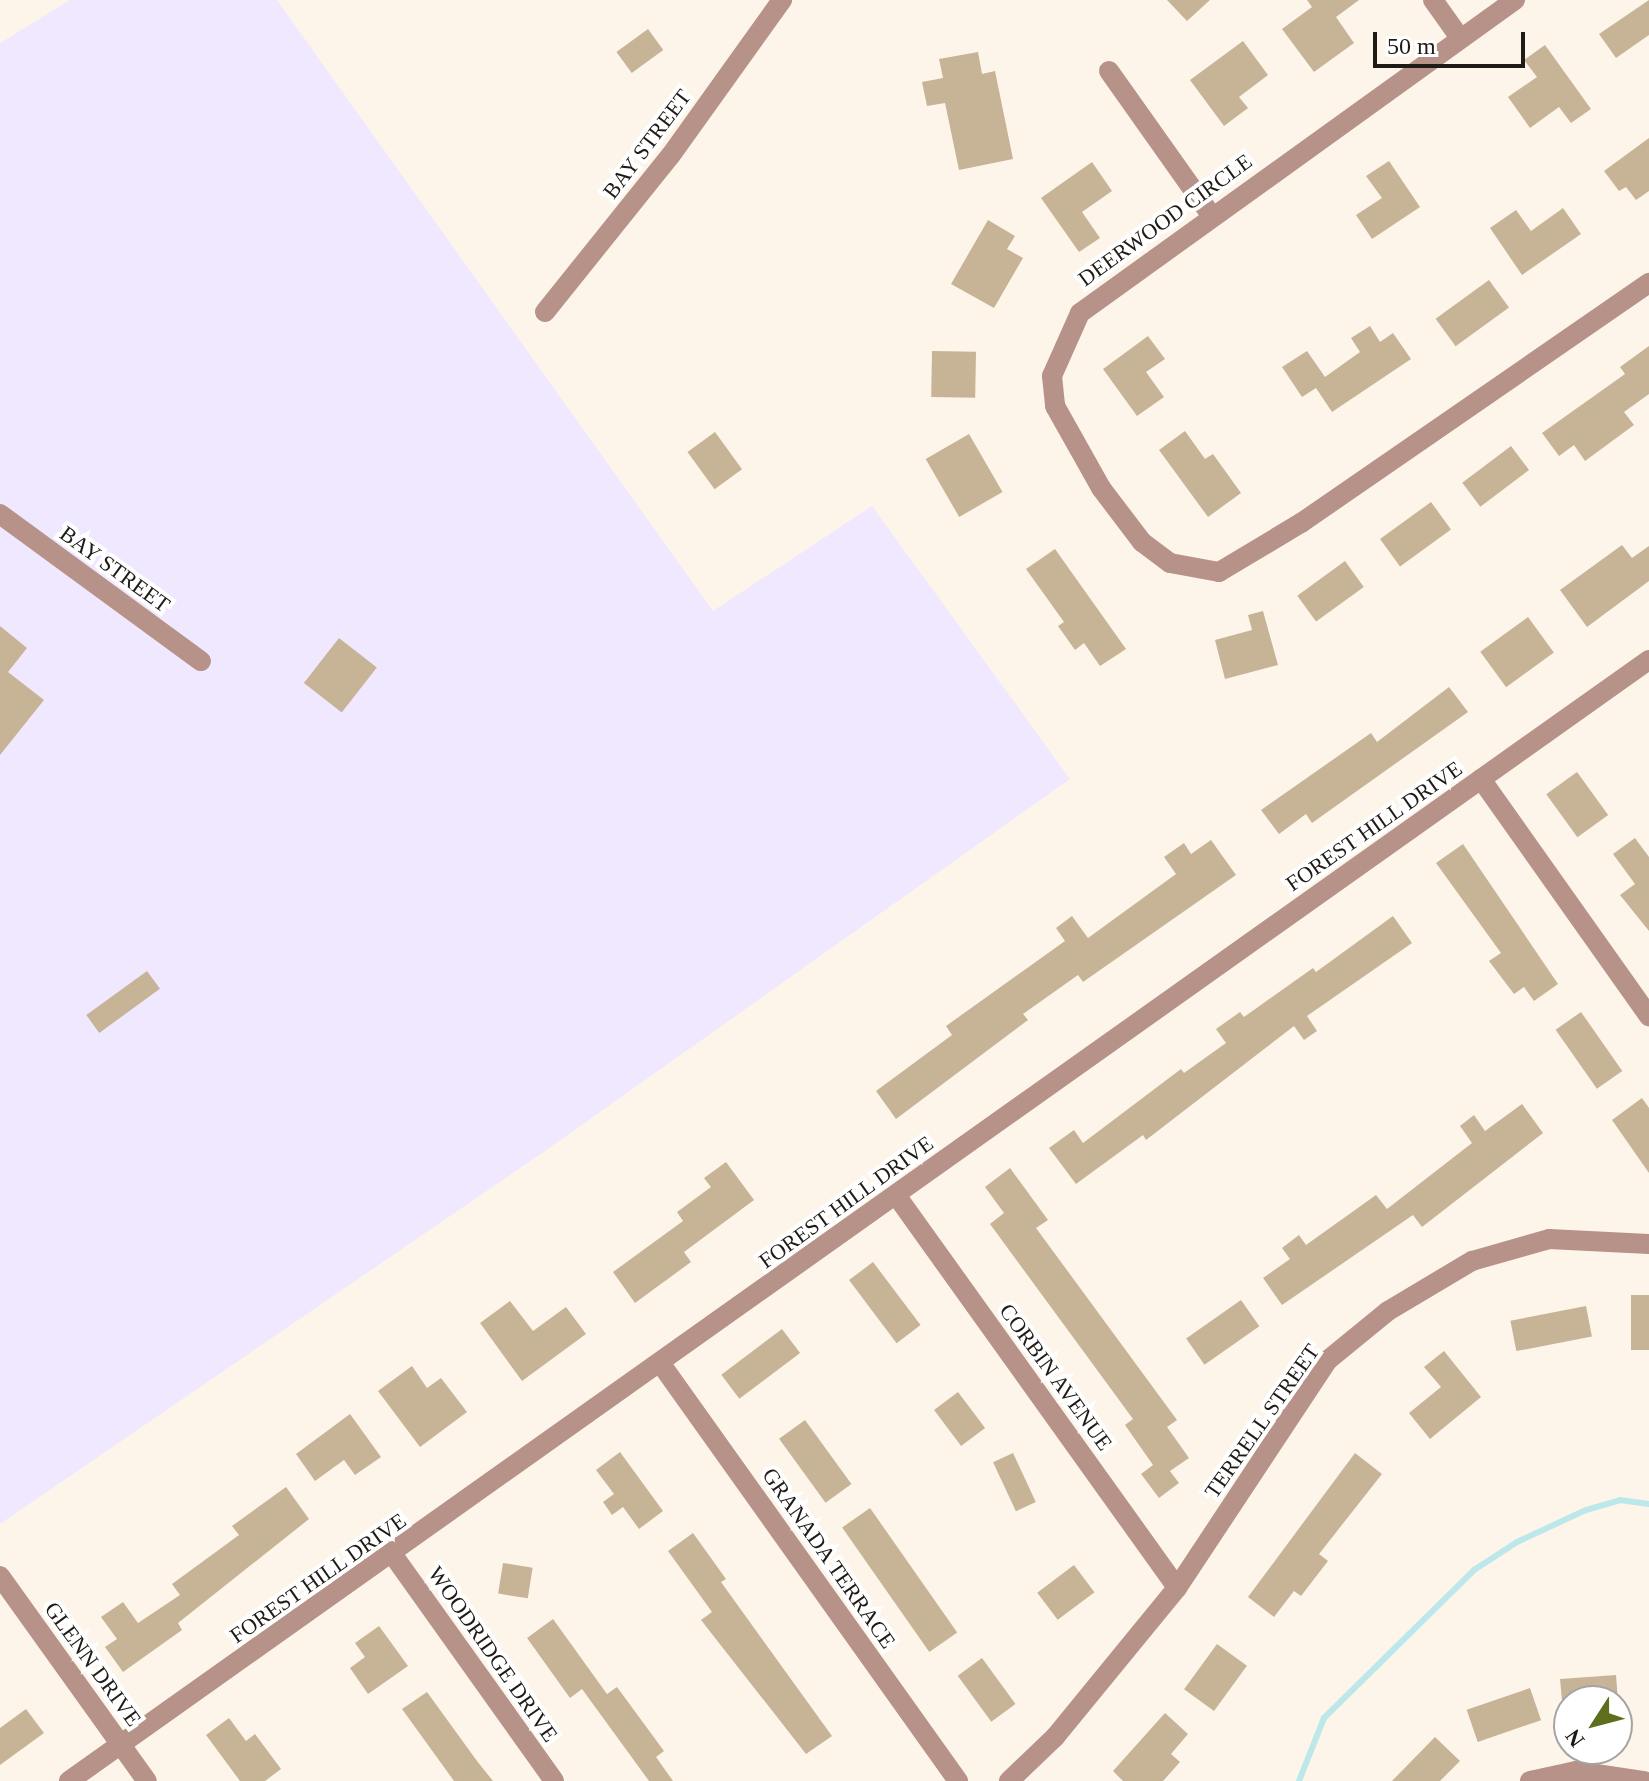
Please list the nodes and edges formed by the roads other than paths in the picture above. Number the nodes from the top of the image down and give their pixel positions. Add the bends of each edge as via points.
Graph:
1 (782, 0) edge
2 (1433, 0) edge
3 (1515, 0) edge
4 (1460, 38) junction
5 (1109, 71) dead end
6 (1211, 215) junction
7 (1649, 283) edge
8 (545, 312) dead end
9 (0, 514) edge
10 (1649, 660) edge
11 (201, 661) dead end
12 (1481, 779) junction
13 (1649, 1016) edge
14 (896, 1195) junction
15 (1649, 1244) edge
16 (661, 1364) junction
17 (393, 1555) junction
18 (0, 1576) edge
19 (1177, 1588) junction
20 (122, 1744) junction
21 (69, 1781) edge
22 (147, 1781) edge
23 (554, 1781) edge
24 (958, 1781) edge
25 (1009, 1781) edge
26 (1530, 1781) edge
27 (1644, 1781) edge

1 - 8 street, BAY STREET via 671,155
2 - 4 street
3 - 4 street, DEERWOOD CIRCLE
4 - 6 street, DEERWOOD CIRCLE
5 - 6 street
6 - 7 street, DEERWOOD CIRCLE via 1080,313 1052,376 1055,406 1101,488 1142,542 1170,563 1195,570 1219,572 1249,558
9 - 11 street, BAY STREET
10 - 12 street, FOREST HILL DRIVE
12 - 13 street
12 - 14 street, FOREST HILL DRIVE
14 - 16 street, FOREST HILL DRIVE
14 - 19 street, CORBIN AVENUE
15 - 19 street, TERRELL STREET via 1549,1239 1472,1261 1388,1311 1328,1360
16 - 17 street, FOREST HILL DRIVE
16 - 24 street, GRANADA TERRACE
17 - 20 street, FOREST HILL DRIVE
17 - 23 street, WOODRIDGE DRIVE
18 - 20 street, GLENN DRIVE
19 - 25 street, TERRELL STREET via 1055,1737
20 - 21 street, FOREST HILL DRIVE
20 - 22 street, GLENN DRIVE
26 - 27 street via 1576,1771

